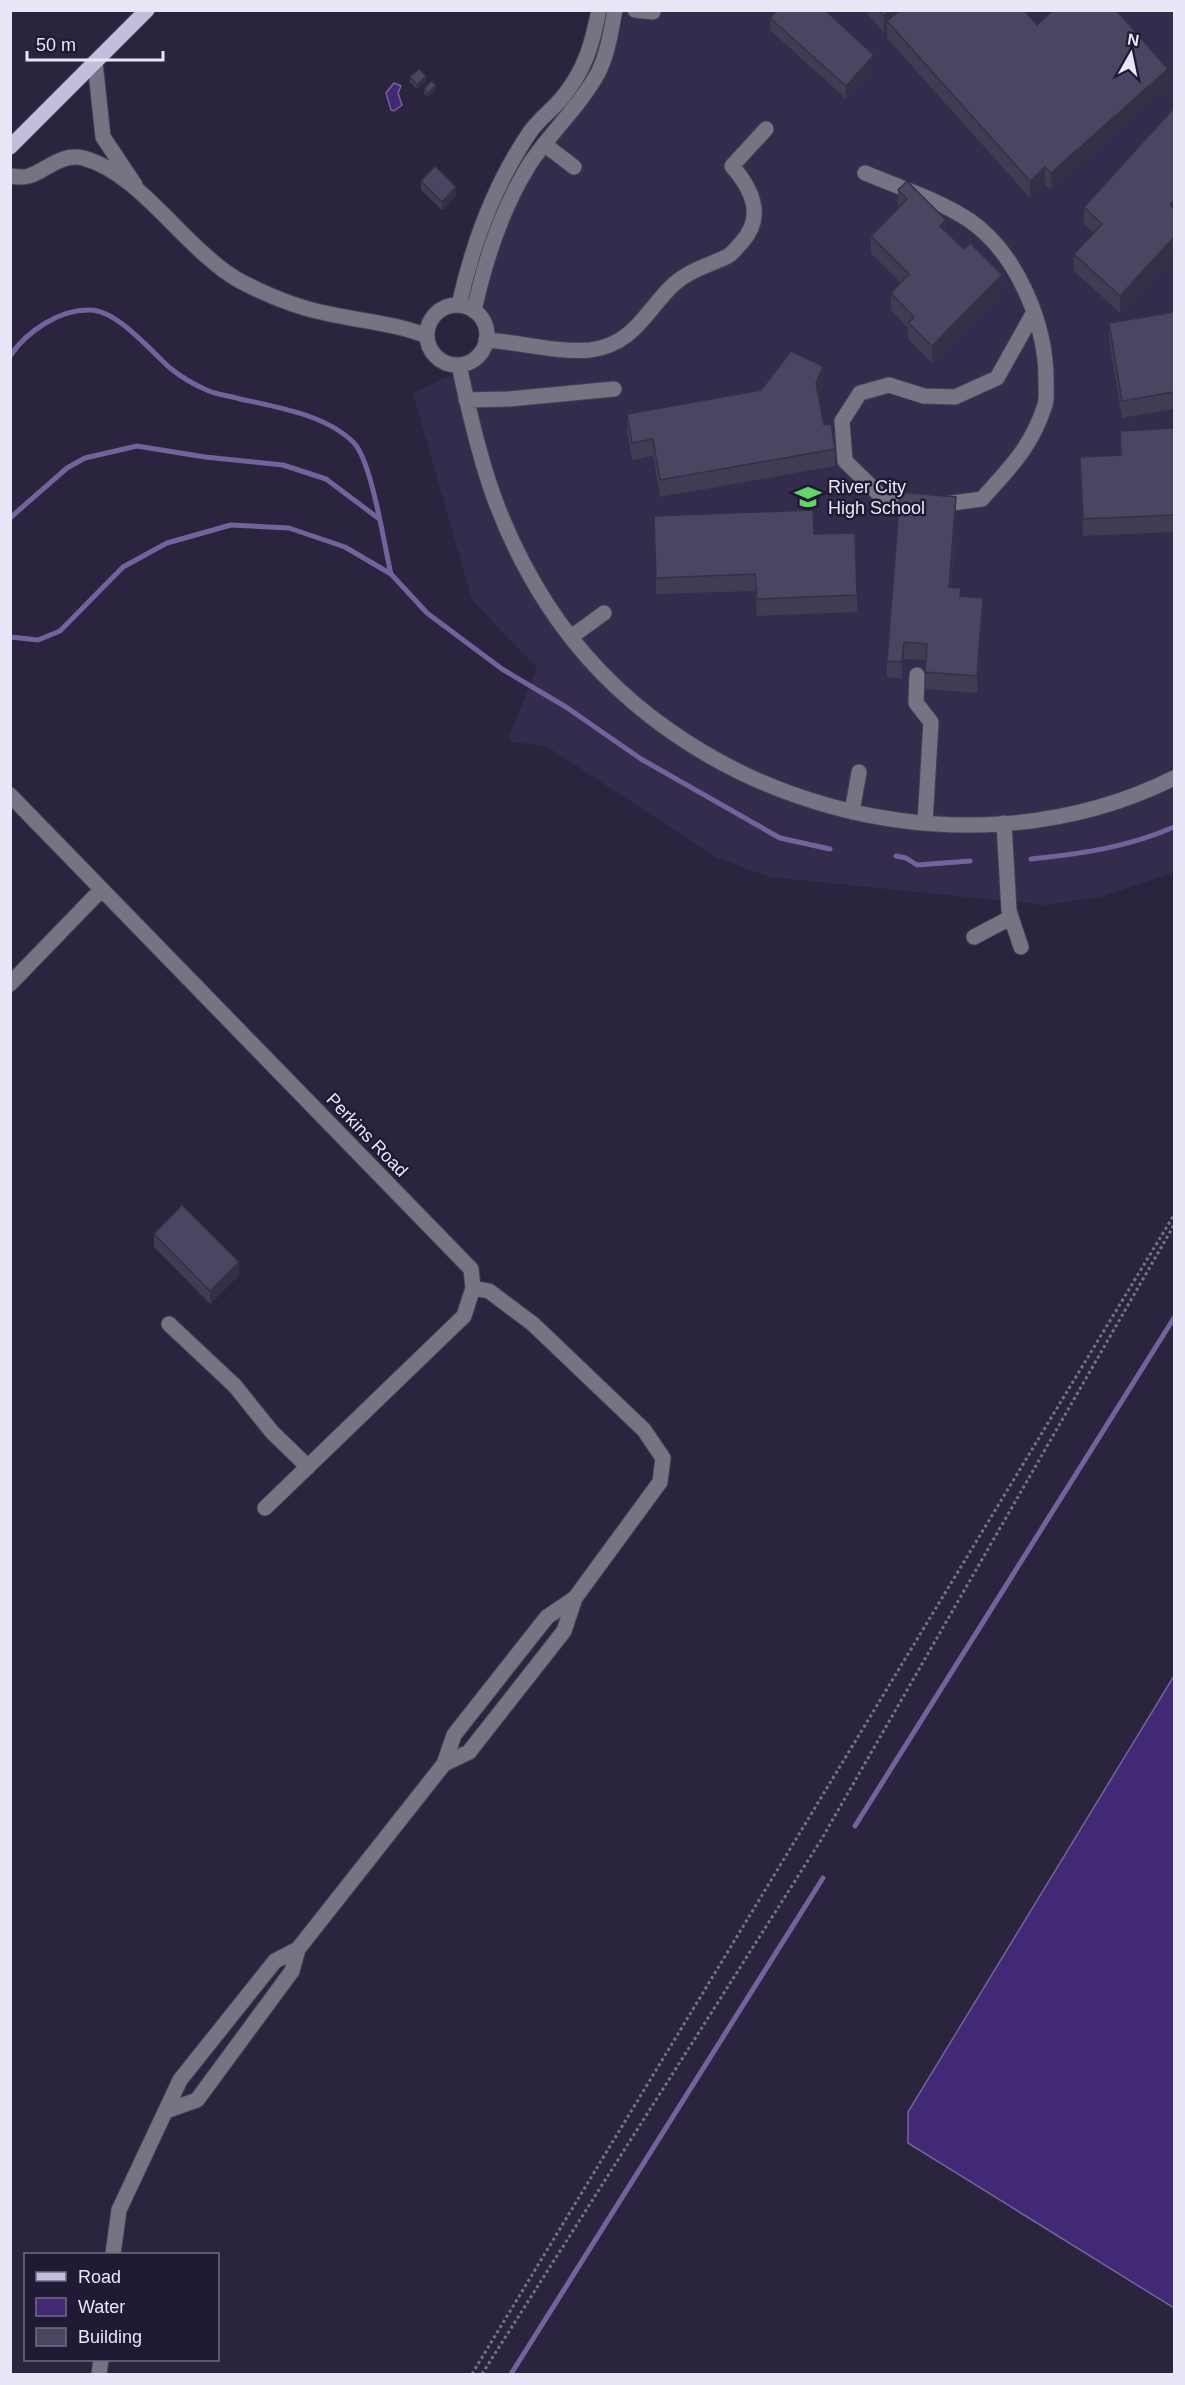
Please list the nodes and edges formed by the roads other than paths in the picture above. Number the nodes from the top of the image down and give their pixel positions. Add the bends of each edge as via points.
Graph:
1 (147, 10) edge
2 (599, 10) edge
3 (615, 10) edge
4 (635, 10) edge
5 (653, 12) dead end
6 (95, 62) junction
7 (766, 129) dead end
8 (544, 144) junction
9 (10, 147) edge
10 (574, 167) dead end
11 (865, 173) dead end
12 (10, 177) edge
13 (140, 192) junction
14 (459, 305) junction
15 (474, 311) junction
16 (1034, 312) junction
17 (427, 336) junction
18 (486, 340) junction
19 (459, 365) junction
20 (614, 389) dead end
21 (466, 400) junction
22 (604, 613) dead end
23 (571, 637) junction
24 (917, 675) dead end
25 (859, 772) dead end
26 (1174, 778) edge
27 (10, 795) edge
28 (852, 812) junction
29 (925, 823) junction
30 (1004, 823) junction
31 (101, 890) junction
32 (1010, 918) junction
33 (974, 937) dead end
34 (1021, 947) dead end
35 (10, 984) edge
36 (473, 1288) junction
37 (169, 1324) dead end
38 (308, 1467) junction
39 (265, 1508) dead end
40 (575, 1598) junction
41 (444, 1764) junction
42 (298, 1950) junction
43 (166, 2111) junction
44 (113, 2253) edge

1 - 6 main road
2 - 14 street via 590,54 563,97 532,130 500,181 479,230
3 - 8 street via 598,73
4 - 5 street
6 - 9 main road
6 - 13 street via 103,137
7 - 18 street via 732,166 749,185 756,210 750,232 729,256 695,268 673,286 642,323 619,341 591,350
8 - 10 street
8 - 15 street via 506,206 482,274
11 - 16 street via 970,221 1008,259
12 - 13 street via 27,177 51,163 78,157 105,168
13 - 17 street via 195,247 238,280 280,300 324,313 404,327
14 - 15 street
14 - 17 street via 440,310 428,326
15 - 18 street via 482,319
16 - 16 street via 1047,354 1046,403 1028,446 982,499 930,506 879,494 845,461 842,421 860,393 889,385 924,396 955,397 997,378
17 - 19 street via 433,354
18 - 19 street via 477,357
19 - 21 street
20 - 21 street
21 - 23 street via 501,521 530,577
22 - 23 street
23 - 28 street via 624,693 656,721 698,749 761,782
24 - 29 street via 916,703 931,722
25 - 28 street
26 - 30 street via 1094,807
27 - 31 street, Perkins Road
28 - 29 street
29 - 30 street
30 - 32 street
31 - 35 street
31 - 36 street, Perkins Road via 471,1269
32 - 33 street
32 - 34 street
36 - 38 street via 464,1316
36 - 40 street via 489,1291 533,1324 644,1430 663,1458 660,1482
37 - 38 street via 235,1386 272,1432
38 - 39 street
40 - 41 street via 547,1617 454,1735
40 - 41 street via 564,1631 469,1752
41 - 42 street
42 - 43 street via 274,1961 180,2080
42 - 43 street via 292,1971 197,2100
43 - 44 street via 119,2210

